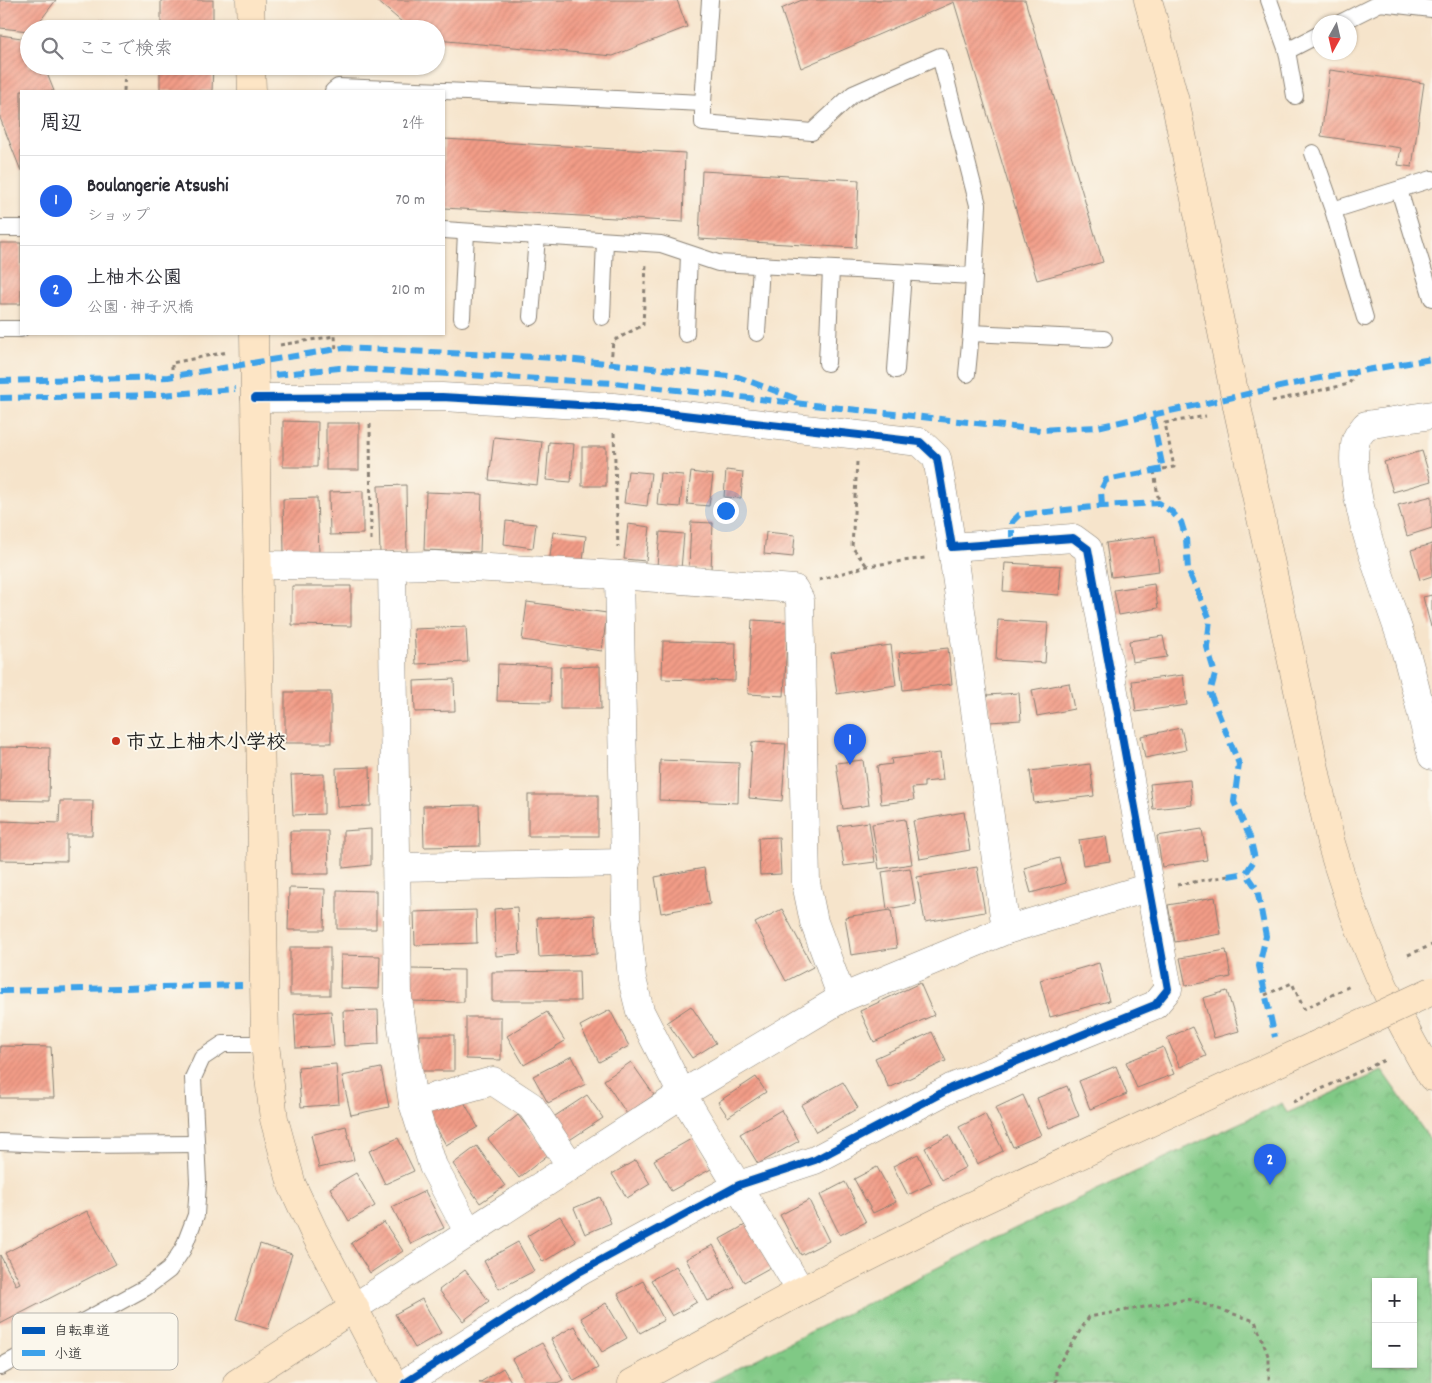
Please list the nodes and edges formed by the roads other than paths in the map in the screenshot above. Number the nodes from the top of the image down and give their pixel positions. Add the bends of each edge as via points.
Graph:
1 (250, 0) edge
2 (710, 0) edge
3 (1148, 0) edge
4 (1270, 0) edge
5 (1432, 9) edge
6 (1356, 15) edge
7 (251, 20) edge
8 (1312, 38) edge
9 (1286, 51) junction
10 (251, 75) edge
11 (252, 90) edge
12 (334, 90) edge
13 (422, 90) edge
14 (445, 91) edge
15 (1295, 96) dead end
16 (703, 103) junction
17 (1313, 153) dead end
18 (1432, 179) edge
19 (1399, 190) junction
20 (1333, 210) junction
21 (0, 228) edge
22 (20, 228) edge
23 (445, 230) edge
24 (466, 232) junction
25 (537, 236) junction
26 (605, 241) junction
27 (689, 254) junction
28 (761, 266) junction
29 (831, 269) junction
30 (903, 272) junction
31 (974, 276) junction
32 (1432, 298) edge
33 (531, 317) dead end
34 (602, 317) dead end
35 (462, 318) dead end
36 (1365, 318) dead end
37 (0, 329) edge
38 (20, 329) edge
39 (757, 333) dead end
40 (971, 333) junction
41 (686, 334) dead end
42 (1104, 339) dead end
43 (255, 343) edge
44 (827, 363) dead end
45 (896, 370) dead end
46 (967, 374) dead end
47 (255, 398) junction
48 (1432, 416) edge
49 (953, 550) junction
50 (259, 565) junction
51 (381, 566) junction
52 (619, 575) junction
53 (1432, 756) edge
54 (626, 864) junction
55 (397, 867) junction
56 (1160, 886) junction
57 (1006, 930) junction
58 (1432, 991) edge
59 (842, 998) junction
60 (265, 1044) junction
61 (1432, 1077) edge
62 (682, 1094) junction
63 (413, 1103) junction
64 (0, 1142) edge
65 (196, 1144) junction
66 (571, 1166) junction
67 (739, 1184) junction
68 (469, 1233) junction
69 (801, 1291) junction
70 (355, 1307) junction
71 (99, 1313) edge
72 (12, 1360) edge
73 (0, 1367) edge
74 (237, 1383) edge
75 (394, 1383) edge
76 (405, 1383) edge
77 (632, 1383) edge

1 - 7 street
2 - 16 lane
3 - 61 street via 1176,105 1331,844 1368,953
4 - 9 lane
5 - 6 lane via 1380,3
8 - 9 lane
9 - 15 lane
10 - 11 street
12 - 13 lane via 338,86
14 - 16 lane
16 - 31 lane via 703,123 812,132 853,94 940,56 978,206
17 - 20 lane
18 - 19 lane
19 - 20 lane
19 - 32 lane
20 - 36 lane
21 - 22 lane
23 - 24 lane
24 - 25 lane
24 - 35 lane
25 - 26 lane
25 - 33 lane
26 - 27 lane via 661,244
26 - 34 lane
27 - 28 lane via 718,263
27 - 41 lane
28 - 29 lane
28 - 39 lane
29 - 30 lane
29 - 44 lane
30 - 31 lane
30 - 45 lane
31 - 40 lane
37 - 38 lane
40 - 42 lane
40 - 46 lane
43 - 47 street
47 - 49 street via 442,397 613,407 920,442 937,458
47 - 50 street
48 - 53 street via 1366,425 1356,439 1355,468 1364,523 1406,656
49 - 56 street via 1074,538 1088,549
49 - 57 street
50 - 51 street
50 - 60 street
51 - 52 street via 435,565
51 - 55 street
52 - 54 street
52 - 59 street via 794,589 800,600 806,883 814,922
54 - 55 street
54 - 62 street via 631,970 640,1011
55 - 63 street via 398,998
56 - 57 street
56 - 67 street via 1168,989 1155,1005 951,1088 815,1160
57 - 59 street
58 - 69 street, bridge via 964,1209
59 - 62 street
60 - 65 lane via 223,1044 202,1058 193,1078
60 - 70 street via 274,1119 292,1185
62 - 66 street
62 - 67 street
63 - 66 street via 493,1081 530,1106
63 - 68 street via 433,1166
64 - 65 lane
65 - 71 lane via 196,1215 184,1248 169,1270 145,1288
66 - 68 street
67 - 69 street
67 - 76 street via 580,1271
68 - 70 street
69 - 77 street
70 - 74 street
70 - 75 street
72 - 73 lane

